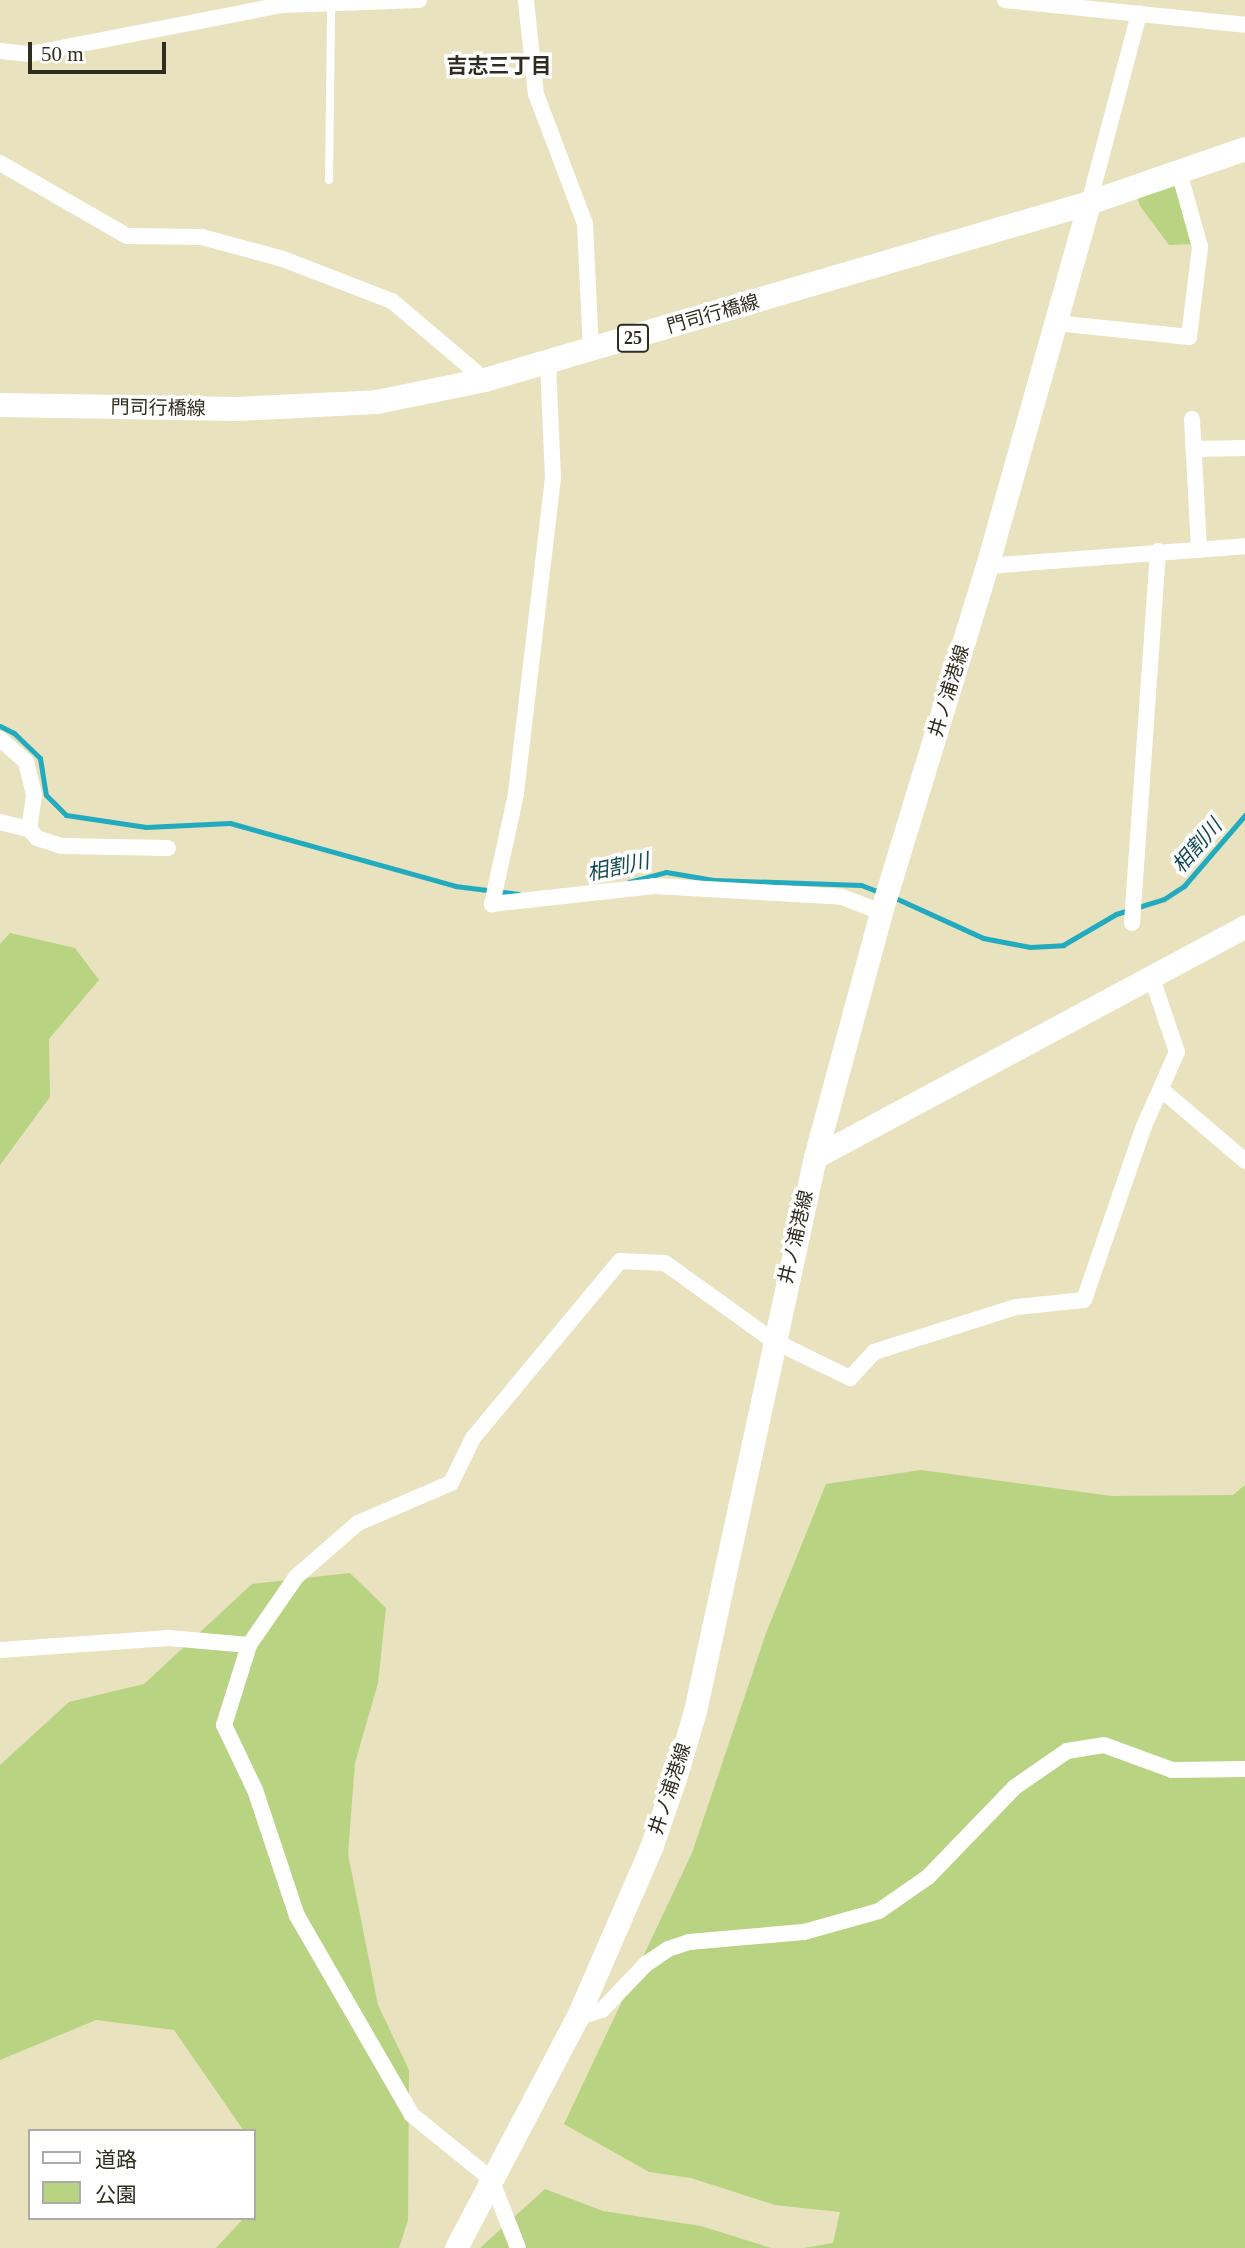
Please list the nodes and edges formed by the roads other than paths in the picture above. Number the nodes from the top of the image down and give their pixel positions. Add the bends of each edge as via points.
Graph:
1 (419, 0) edge
2 (520, 0) edge
3 (526, 0) edge
4 (1005, 0) edge
5 (331, 4) junction
6 (1139, 14) junction
7 (1245, 25) edge
8 (0, 51) edge
9 (1245, 149) edge
10 (0, 163) edge
11 (1179, 172) junction
12 (329, 180) dead end
13 (1089, 203) junction
14 (1056, 323) junction
15 (591, 350) junction
16 (548, 363) junction
17 (485, 380) junction
18 (0, 405) edge
19 (1192, 419) dead end
20 (1245, 448) edge
21 (1194, 449) junction
22 (1245, 546) edge
23 (1199, 549) junction
24 (1158, 551) junction
25 (987, 566) junction
26 (0, 739) edge
27 (0, 822) edge
28 (29, 829) junction
29 (168, 848) dead end
30 (881, 912) junction
31 (1132, 923) dead end
32 (1245, 926) edge
33 (1152, 978) junction
34 (1162, 1090) junction
35 (815, 1157) junction
36 (1245, 1161) edge
37 (772, 1339) junction
38 (249, 1645) junction
39 (0, 1650) edge
40 (1245, 1769) edge
41 (577, 2018) junction
42 (491, 2179) junction
43 (456, 2248) edge
44 (518, 2248) edge

1 - 5 street
2 - 3 street
3 - 15 street via 536,94 585,224
4 - 6 street
5 - 8 street via 283,5 30,54
5 - 12 lane
6 - 7 street
6 - 13 street
9 - 11 main road, 門司行橋線 / 25
10 - 17 street via 127,236 202,237 284,259 392,301
11 - 13 main road, 門司行橋線 / 25
11 - 14 street via 1200,247 1189,337
13 - 14 main road, 井ノ浦港線
13 - 15 main road, 門司行橋線 / 25
14 - 25 main road, 井ノ浦港線
15 - 16 main road, 門司行橋線 / 25
16 - 17 main road, 門司行橋線 / 25
16 - 30 street via 553,478 516,793 492,904 654,886 842,897
17 - 18 main road, 門司行橋線 / 25 via 377,401 236,410
19 - 21 street
20 - 21 street
21 - 23 street
22 - 23 street
23 - 24 street
24 - 25 street
24 - 31 street
25 - 30 main road, 井ノ浦港線
26 - 28 street via 26,762 34,795
27 - 28 street
28 - 29 street via 37,838 62,846
30 - 35 main road, 井ノ浦港線
32 - 33 main road
33 - 34 street via 1177,1052
33 - 35 main road
34 - 36 street
34 - 37 street via 1144,1126 1084,1300 1016,1307 874,1352 850,1378
35 - 37 main road, 井ノ浦港線
37 - 38 street via 665,1263 620,1261 472,1438 451,1483 358,1523 296,1577
37 - 41 main road, 井ノ浦港線 via 695,1711 651,1848
38 - 39 street via 169,1638
38 - 42 street via 224,1725 255,1790 297,1916 412,2115
40 - 41 street via 1172,1770 1104,1745 1067,1751 1015,1787 928,1877 879,1911 804,1932 678,1945 646,1964 602,2010
41 - 42 main road, 井ノ浦港線
42 - 43 main road, 井ノ浦港線
42 - 44 street

